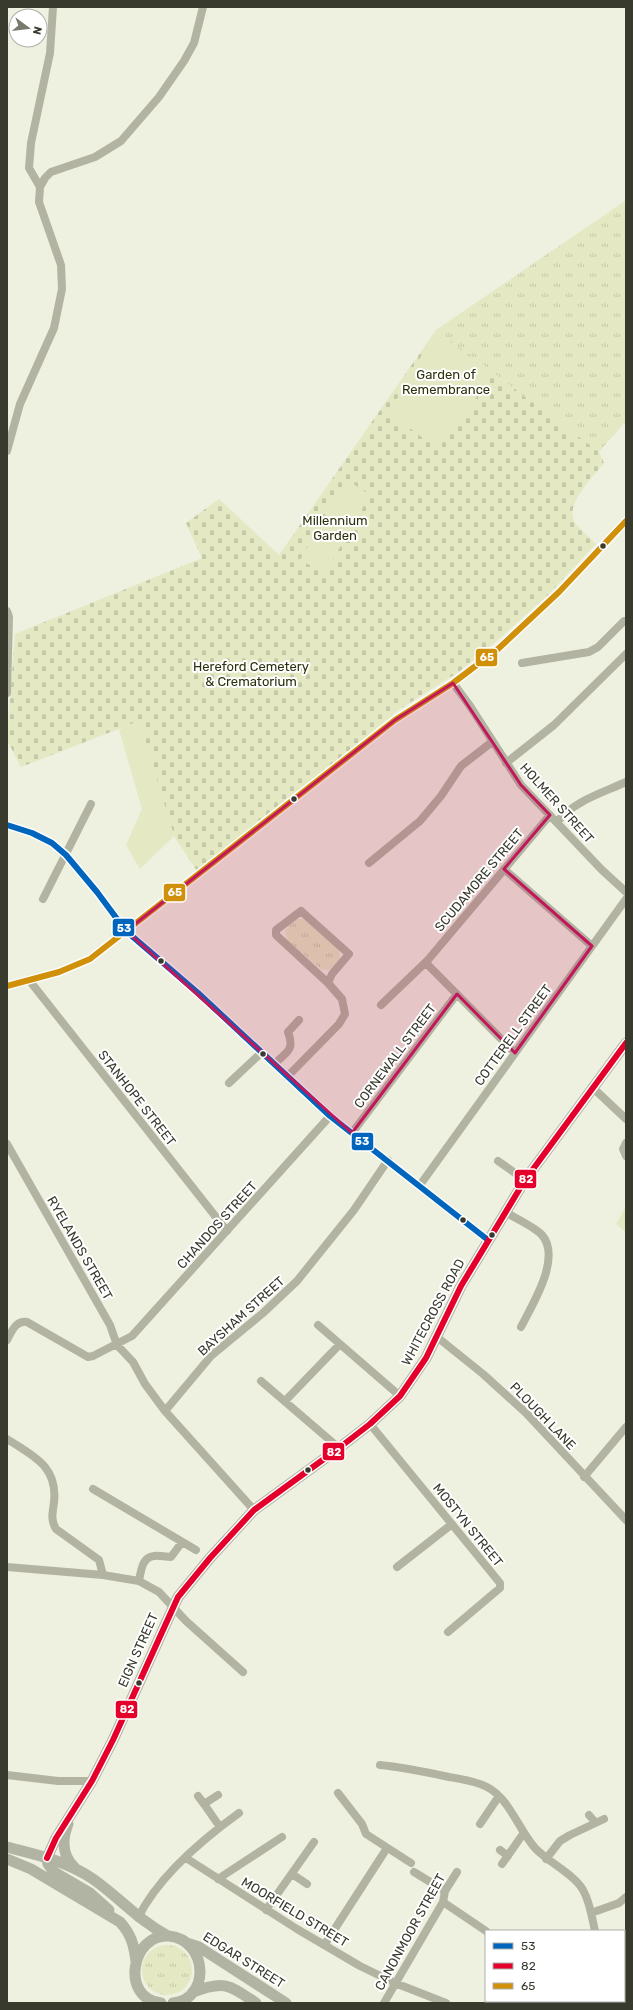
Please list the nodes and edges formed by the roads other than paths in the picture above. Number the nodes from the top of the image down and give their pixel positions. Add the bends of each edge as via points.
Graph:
1 (53, 7) edge
2 (203, 7) edge
3 (40, 187) junction
4 (7, 451) edge
5 (626, 521) edge
6 (623, 531) edge
7 (7, 611) edge
8 (626, 621) edge
9 (626, 654) edge
10 (522, 663) dead end
11 (453, 683) junction
12 (7, 693) edge
13 (492, 742) junction
14 (506, 763) junction
15 (626, 782) edge
16 (91, 804) dead end
17 (550, 815) junction
18 (557, 822) junction
19 (7, 824) edge
20 (66, 855) junction
21 (368, 863) dead end
22 (504, 869) junction
23 (626, 892) edge
24 (43, 899) dead end
25 (626, 899) edge
26 (126, 931) junction
27 (592, 946) junction
28 (427, 961) junction
29 (29, 980) junction
30 (328, 982) junction
31 (7, 986) edge
32 (457, 994) junction
33 (381, 1005) dead end
34 (299, 1020) dead end
35 (626, 1043) edge
36 (262, 1052) junction
37 (514, 1053) junction
38 (274, 1064) junction
39 (287, 1077) junction
40 (229, 1083) dead end
41 (592, 1087) junction
42 (330, 1116) junction
43 (626, 1119) edge
44 (352, 1133) junction
45 (626, 1143) edge
46 (7, 1144) edge
47 (626, 1156) edge
48 (388, 1160) junction
49 (498, 1161) dead end
50 (525, 1180) junction
51 (420, 1185) junction
52 (505, 1212) junction
53 (227, 1231) junction
54 (488, 1240) junction
55 (318, 1325) dead end
56 (521, 1327) dead end
57 (437, 1337) junction
58 (7, 1340) edge
59 (340, 1344) junction
60 (117, 1345) junction
61 (261, 1381) dead end
62 (400, 1396) junction
63 (285, 1401) junction
64 (165, 1411) junction
65 (370, 1424) junction
66 (626, 1427) edge
67 (7, 1439) edge
68 (339, 1448) junction
69 (584, 1477) junction
70 (93, 1489) dead end
71 (254, 1510) junction
72 (626, 1520) edge
73 (452, 1524) junction
74 (182, 1542) junction
75 (196, 1550) dead end
76 (397, 1566) dead end
77 (7, 1567) edge
78 (103, 1575) junction
79 (139, 1581) junction
80 (173, 1606) junction
81 (448, 1632) dead end
82 (243, 1672) dead end
83 (380, 1765) dead end
84 (7, 1774) edge
85 (92, 1780) junction
86 (338, 1793) dead end
87 (218, 1795) dead end
88 (198, 1796) dead end
89 (499, 1796) junction
90 (204, 1804) junction
91 (73, 1812) junction
92 (239, 1813) dead end
93 (589, 1815) dead end
94 (604, 1819) dead end
95 (595, 1822) junction
96 (480, 1824) dead end
97 (220, 1827) junction
98 (523, 1834) junction
99 (282, 1838) dead end
100 (314, 1842) dead end
101 (7, 1847) edge
102 (387, 1848) junction
103 (500, 1850) dead end
104 (508, 1856) junction
105 (7, 1858) edge
106 (47, 1858) junction
107 (186, 1858) junction
108 (546, 1859) junction
109 (411, 1863) dead end
110 (502, 1864) dead end
111 (78, 1870) junction
112 (414, 1872) dead end
113 (457, 1872) dead end
114 (292, 1874) junction
115 (218, 1879) junction
116 (307, 1884) dead end
117 (445, 1891) junction
118 (626, 1897) edge
119 (443, 1902) junction
120 (266, 1910) junction
121 (591, 1913) junction
122 (138, 1918) junction
123 (120, 1922) junction
124 (485, 1930) edge
125 (595, 1930) edge
126 (168, 1936) junction
127 (185, 1942) junction
128 (325, 1944) junction
129 (136, 1961) junction
130 (395, 1983) junction
131 (193, 1992) junction
132 (148, 2001) edge
133 (161, 2003) edge
134 (176, 2003) edge
135 (256, 2003) edge
136 (286, 2003) edge
137 (384, 2003) edge
138 (446, 2003) edge

1 - 3 street via 50,54 31,144 29,168
2 - 3 street via 194,42 184,61 159,97 121,141 95,157 51,172
3 - 4 street via 39,202 60,265 62,289 54,328 20,404
5 - 6 street
6 - 11 street via 521,629
7 - 12 street
8 - 10 street via 589,652
9 - 14 street via 554,726
11 - 13 street, HOLMER STREET
11 - 26 street via 395,720
13 - 14 street, HOLMER STREET
13 - 21 street via 461,766 420,821
14 - 17 street, HOLMER STREET via 521,785
15 - 18 street via 575,806
16 - 20 street
17 - 18 street, HOLMER STREET
17 - 22 street, SCUDAMORE STREET
18 - 23 street, HOLMER STREET
19 - 20 street via 52,843
20 - 24 street
20 - 26 street
22 - 27 street
22 - 28 street, SCUDAMORE STREET
25 - 27 street, COTTERELL STREET
26 - 29 street via 90,959 76,966
26 - 36 street
27 - 37 street, COTTERELL STREET
28 - 32 street
28 - 33 street, SCUDAMORE STREET
29 - 31 street
29 - 53 street, STANHOPE STREET
30 - 30 street via 276,933 276,930 301,911 349,954
30 - 39 street via 342,999 345,1014 339,1024
32 - 37 street
32 - 44 street, CORNEWALL STREET
34 - 38 street via 288,1032 291,1048
35 - 41 highway, WHITECROSS ROAD
36 - 38 street
36 - 40 street
37 - 51 street, COTTERELL STREET
38 - 39 street
39 - 42 street
41 - 43 street
41 - 50 highway, WHITECROSS ROAD
42 - 44 street
42 - 53 street, CHANDOS STREET
44 - 48 street
45 - 47 street via 622,1149
46 - 60 street, RYELANDS STREET via 110,1325
48 - 51 street
48 - 64 street, BAYSHAM STREET via 354,1210 297,1281 211,1356
49 - 50 street
50 - 52 highway, WHITECROSS ROAD
51 - 54 street
52 - 54 highway, WHITECROSS ROAD
52 - 56 street via 541,1234 548,1244 544,1281
53 - 60 street, CHANDOS STREET via 137,1332
54 - 57 highway, WHITECROSS ROAD via 461,1286
55 - 59 street
57 - 62 highway, WHITECROSS ROAD
57 - 69 street, PLOUGH LANE via 526,1413
58 - 60 street, CHANDOS STREET via 17,1324 22,1321 88,1357
59 - 62 street
59 - 63 street
60 - 64 street, RYELANDS STREET via 133,1362
61 - 63 street
62 - 65 highway, WHITECROSS ROAD
63 - 68 street
64 - 71 street, RYELANDS STREET
65 - 68 highway, WHITECROSS ROAD
65 - 73 street, MOSTYN STREET
66 - 69 street
67 - 78 street via 39,1460 50,1474 55,1494 52,1523 56,1529 100,1560
68 - 71 highway, WHITECROSS ROAD
69 - 72 street, PLOUGH LANE
70 - 74 street
71 - 80 highway, WHITECROSS ROAD via 186,1585
73 - 76 street
73 - 81 street, MOSTYN STREET via 501,1586
74 - 75 street
74 - 79 street via 171,1557 147,1558 141,1569
77 - 78 street
78 - 79 street
79 - 80 street via 159,1592
80 - 82 street
80 - 85 highway, EIGN STREET
83 - 89 street via 399,1766 474,1782 488,1787
84 - 85 street via 58,1781
85 - 91 highway, EIGN STREET
86 - 102 street via 362,1824 366,1834
87 - 90 street
88 - 90 street
89 - 96 street via 482,1813
89 - 98 street via 509,1807
90 - 97 street
91 - 106 highway, EIGN STREET via 56,1838
91 - 111 highway, EIGN STREET via 64,1836 64,1851 66,1858
92 - 97 street
93 - 95 street
94 - 95 street
95 - 108 street via 560,1841
97 - 107 street
98 - 104 street
98 - 108 street
99 - 115 street
100 - 114 street
101 - 106 highway
102 - 109 street
102 - 128 street
103 - 104 street
104 - 110 street
105 - 123 highway via 31,1869
106 - 111 highway
106 - 123 highway via 54,1872 90,1893
107 - 115 street, MOORFIELD STREET
107 - 122 street via 149,1897
108 - 121 street via 583,1890
111 - 122 highway, EDGAR STREET via 105,1888
112 - 117 street
113 - 117 street, CANONMOOR STREET
114 - 116 street
114 - 120 street
115 - 120 street, MOORFIELD STREET
117 - 119 street, CANONMOOR STREET
118 - 121 street via 619,1903
119 - 124 street
119 - 130 street, CANONMOOR STREET
120 - 128 street, MOORFIELD STREET
121 - 125 street
122 - 126 highway, EDGAR STREET
123 - 129 highway via 133,1942
126 - 127 highway, EDGAR STREET
126 - 129 highway via 151,1942
127 - 131 highway via 195,1951 200,1962 200,1977
127 - 136 highway, EDGAR STREET via 199,1947
128 - 130 street, MOORFIELD STREET via 360,1966
129 - 132 highway via 135,1978
130 - 137 street, CANONMOOR STREET
130 - 138 street, MOORFIELD STREET
131 - 134 highway
131 - 135 highway via 221,1984 234,1988
132 - 133 highway

